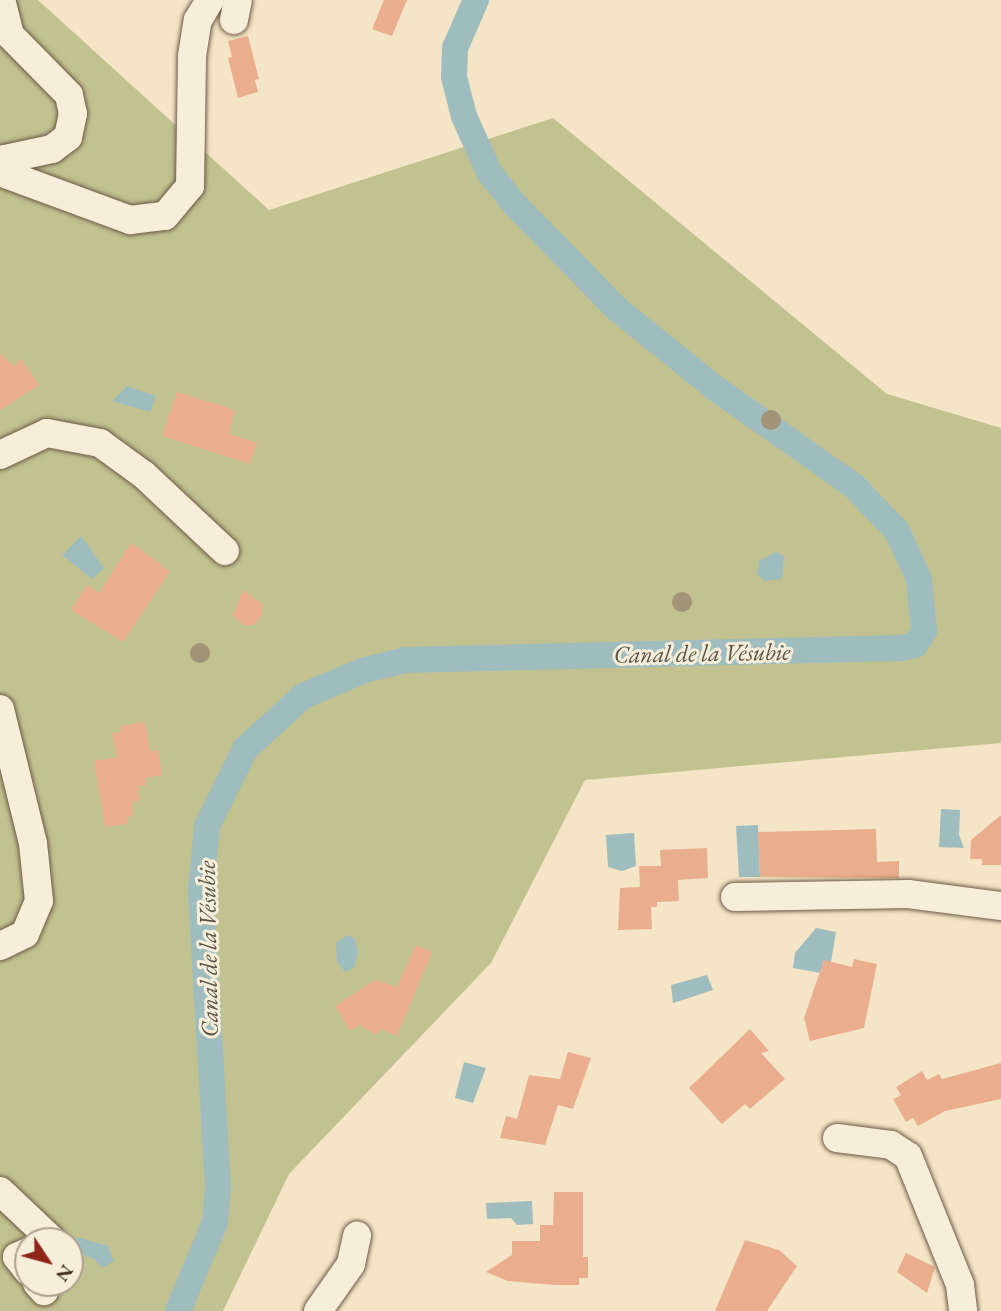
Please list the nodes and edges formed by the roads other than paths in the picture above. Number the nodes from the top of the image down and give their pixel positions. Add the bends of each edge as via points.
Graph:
1 (1, 0) edge
2 (210, 0) edge
3 (0, 164) edge
4 (0, 172) edge
5 (0, 455) edge
6 (225, 551) dead end
7 (0, 709) edge
8 (735, 897) dead end
9 (1001, 906) edge
10 (0, 946) edge
11 (837, 1138) dead end
12 (0, 1191) edge
13 (39, 1227) edge
14 (357, 1236) dead end
15 (318, 1311) edge
16 (963, 1311) edge

1 - 3 street via 10,35 69,95 73,114 68,137 52,149
2 - 4 street via 198,20 192,56 190,186 182,201 164,216 130,220
5 - 6 street via 47,433 100,443 144,475
7 - 10 street via 33,843 39,901 25,934
8 - 9 street via 908,894
11 - 16 street via 891,1145 908,1156 960,1285
12 - 13 street
14 - 15 street via 351,1264

